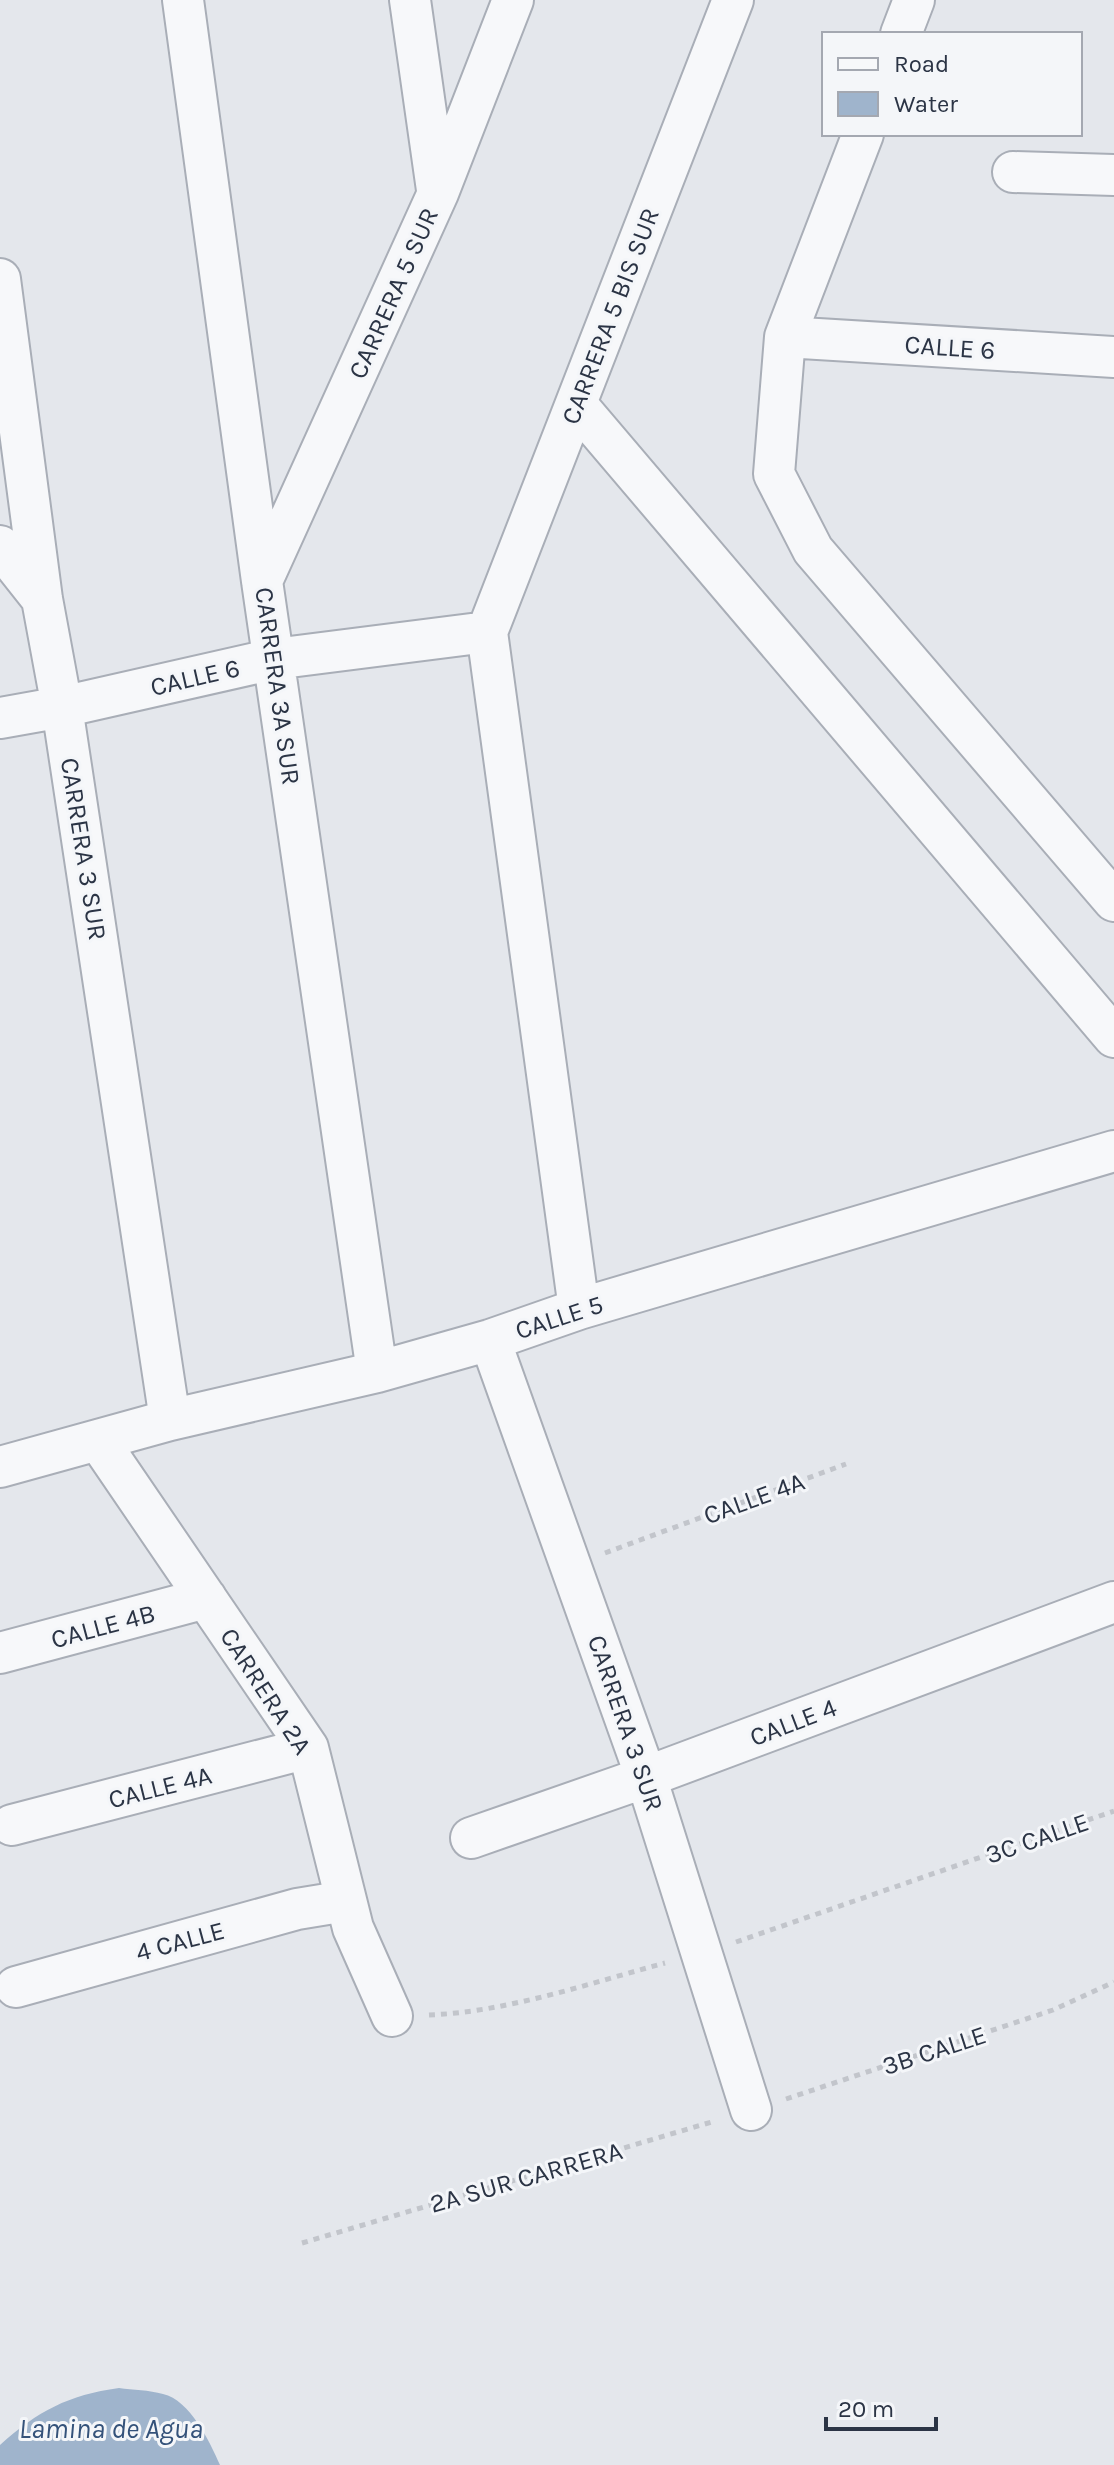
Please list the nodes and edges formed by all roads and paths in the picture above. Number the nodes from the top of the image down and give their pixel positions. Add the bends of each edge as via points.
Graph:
1 (183, 0) edge
2 (410, 0) edge
3 (513, 0) edge
4 (733, 0) edge
5 (914, 0) edge
6 (902, 32) edge
7 (862, 136) edge
8 (1013, 172) dead end
9 (1114, 175) edge
10 (438, 193) junction
11 (0, 279) edge
12 (785, 337) junction
13 (1114, 357) edge
14 (576, 404) junction
15 (0, 546) edge
16 (262, 581) junction
17 (42, 599) junction
18 (487, 632) junction
19 (274, 659) junction
20 (62, 707) junction
21 (0, 718) edge
22 (1114, 901) edge
23 (1114, 1037) edge
24 (1114, 1151) edge
25 (579, 1309) junction
26 (490, 1340) junction
27 (377, 1372) junction
28 (170, 1420) junction
29 (98, 1440) junction
30 (846, 1464) dead end
31 (0, 1467) edge
32 (571, 1565) junction
33 (206, 1598) junction
34 (1114, 1603) edge
35 (0, 1653) edge
36 (308, 1748) junction
37 (646, 1777) junction
38 (1114, 1811) edge
39 (12, 1825) dead end
40 (471, 1838) dead end
41 (960, 1865) dead end
42 (346, 1901) junction
43 (1114, 1982) edge
44 (16, 1987) dead end
45 (392, 2016) dead end
46 (751, 2110) junction
47 (302, 2243) dead end

1 - 16 street, CARRERA 3A SUR
2 - 10 street
3 - 10 street, CARRERA 5 SUR
4 - 14 street, CARRERA 5 BIS SUR
5 - 6 street
7 - 12 street
8 - 9 street
10 - 16 street, CARRERA 5 SUR
11 - 17 street, CARRERA 3 SUR
12 - 13 street, CALLE 6
12 - 22 street via 774,474 813,550
14 - 18 street, CARRERA 5 BIS SUR
14 - 23 street
15 - 17 street
16 - 19 street, CARRERA 3A SUR
17 - 20 street, CARRERA 3 SUR
18 - 19 street, CALLE 6
18 - 25 street
19 - 20 street, CALLE 6
19 - 27 street, CARRERA 3A SUR
20 - 21 street, CALLE 6
20 - 28 street, CARRERA 3 SUR
24 - 25 street, CALLE 5
25 - 26 street, CALLE 5
26 - 27 street, CALLE 5
26 - 32 street, CARRERA 3 SUR
27 - 28 street, CALLE 5
28 - 29 street, CALLE 5
29 - 31 street, CALLE 5
29 - 33 street, CARRERA 2A
30 - 32 path, CALLE 4A
32 - 37 street, CARRERA 3 SUR
33 - 35 street, CALLE 4B
33 - 36 street, CARRERA 2A
34 - 37 street, CALLE 4
36 - 39 street, CALLE 4A
36 - 42 street, CARRERA 2A
37 - 40 street, CALLE 4
37 - 46 street, CARRERA 3 SUR
38 - 41 path, 3C CALLE
42 - 44 street, 4 CALLE via 297,1909
42 - 45 street, CARRERA 2A
43 - 46 path, 3B CALLE via 1053,2010
46 - 47 path, 2A SUR CARRERA

